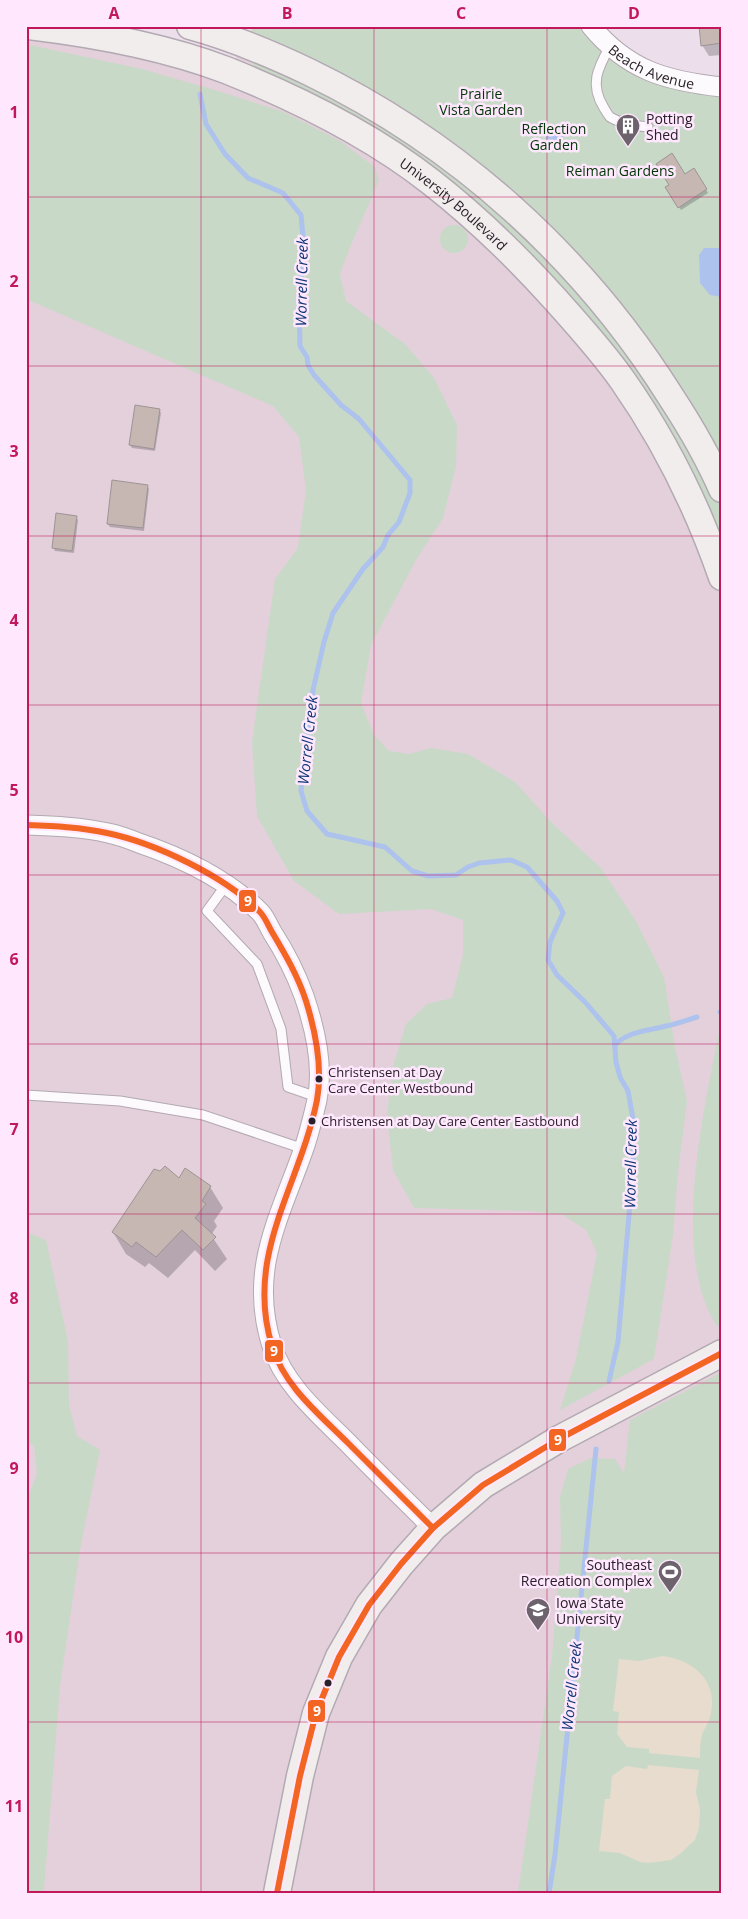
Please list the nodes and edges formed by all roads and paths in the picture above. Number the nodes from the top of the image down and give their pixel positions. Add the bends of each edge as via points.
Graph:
1 (29, 26) edge
2 (190, 26) edge
3 (592, 26) edge
4 (236, 33) edge
5 (610, 46) junction
6 (226, 70) junction
7 (722, 86) edge
8 (648, 127) dead end
9 (722, 489) edge
10 (722, 577) edge
11 (26, 825) edge
12 (226, 885) junction
13 (26, 1095) edge
14 (318, 1097) junction
15 (304, 1149) junction
16 (722, 1353) edge
17 (433, 1528) junction
18 (277, 1893) edge

1 - 6 main road, University Boulevard via 121,40
2 - 4 main road
3 - 5 street, Beach Avenue
4 - 6 main road via 223,53
4 - 9 main road via 336,85 416,133 449,156 545,238 622,326 650,364 683,416
5 - 7 street, Beach Avenue via 650,72 670,79
5 - 8 lane via 599,66 595,83 599,100 609,116 626,124
6 - 10 main road, University Boulevard via 330,118 376,145 430,181 524,265 594,343 655,430 683,483
11 - 12 street via 110,833 196,865
12 - 14 street via 261,913 285,953 314,1024
12 - 14 lane via 206,910 257,964 281,1029 288,1087
13 - 15 lane via 120,1101 203,1115
14 - 15 street
15 - 17 street via 285,1196 264,1265 264,1308 272,1348 291,1381 314,1409
16 - 17 main road via 535,1452 483,1485
17 - 18 main road via 369,1605 339,1657 316,1713

